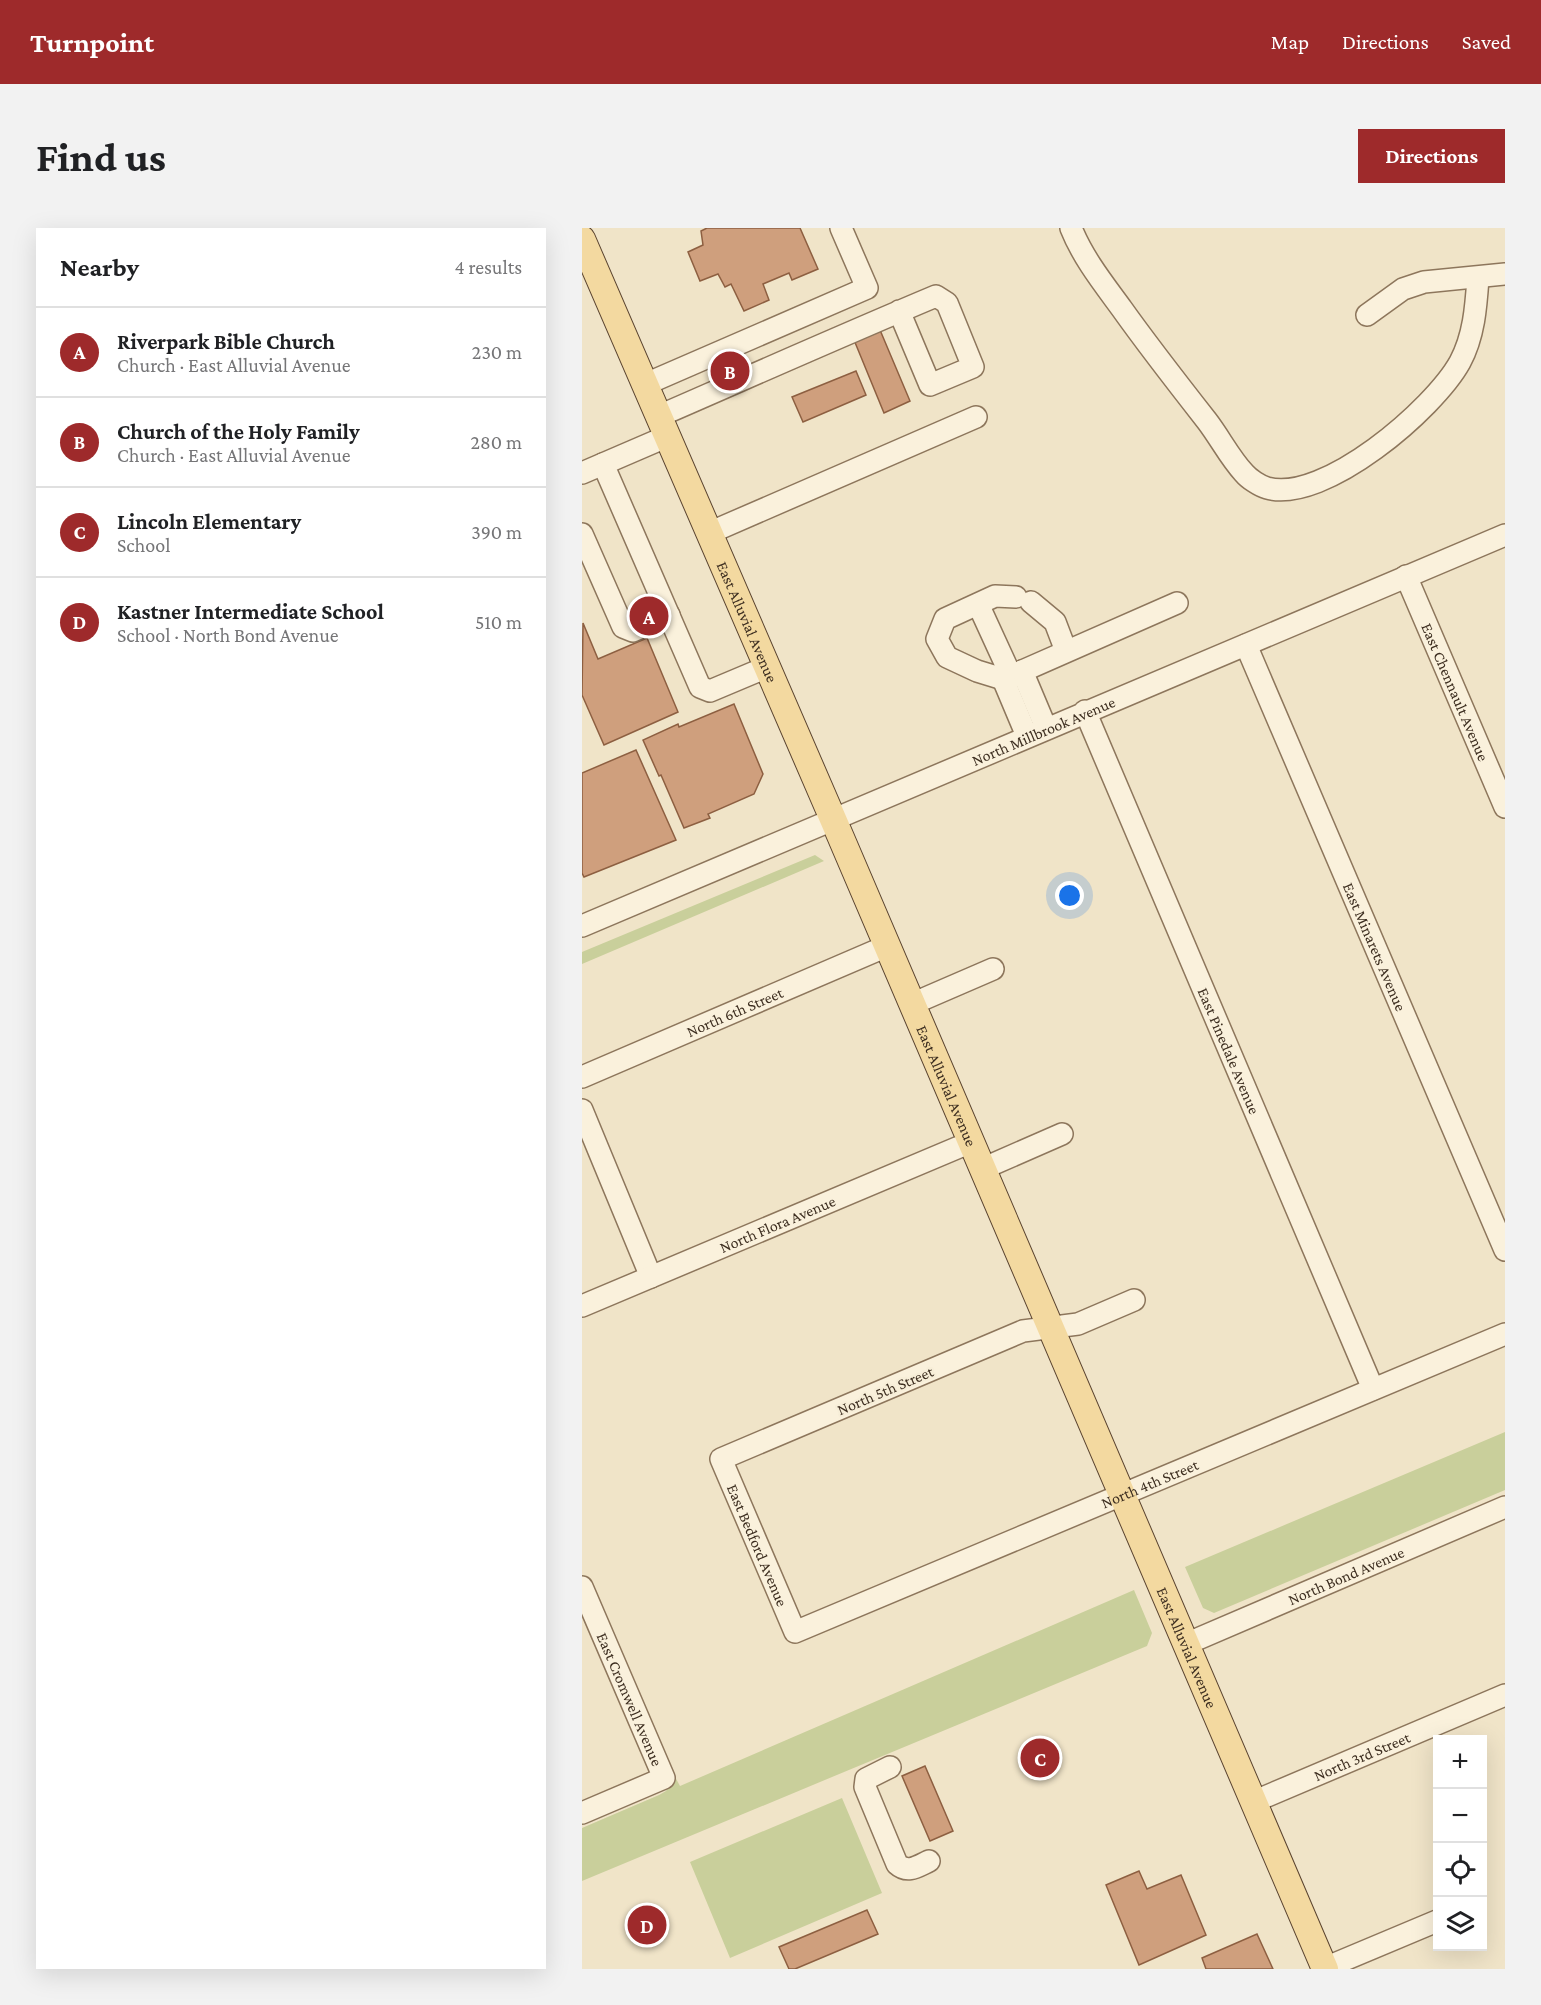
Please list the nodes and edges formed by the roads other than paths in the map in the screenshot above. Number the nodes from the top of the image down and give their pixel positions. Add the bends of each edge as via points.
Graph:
1 (841, 228) edge
2 (1071, 228) edge
3 (582, 238) edge
4 (1505, 274) edge
5 (1478, 278) junction
6 (899, 311) dead end
7 (1367, 315) dead end
8 (646, 384) junction
9 (976, 417) dead end
10 (664, 426) junction
11 (603, 464) junction
12 (582, 473) edge
13 (709, 532) junction
14 (582, 534) edge
15 (1505, 535) edge
16 (1406, 576) junction
17 (1177, 603) dead end
18 (978, 604) junction
19 (669, 615) junction
20 (1246, 645) junction
21 (1066, 651) junction
22 (767, 667) junction
23 (1012, 675) junction
24 (1085, 711) junction
25 (1046, 728) junction
26 (1027, 736) junction
27 (1505, 807) edge
28 (833, 819) junction
29 (582, 926) edge
30 (887, 946) junction
31 (993, 969) dead end
32 (912, 1004) junction
33 (582, 1077) edge
34 (582, 1110) edge
35 (1062, 1134) dead end
36 (971, 1142) junction
37 (982, 1168) junction
38 (1505, 1250) edge
39 (651, 1276) junction
40 (1134, 1300) dead end
41 (582, 1306) edge
42 (1051, 1328) junction
43 (1505, 1334) edge
44 (1373, 1389) junction
45 (721, 1460) joint
46 (1122, 1495) junction
47 (1505, 1507) edge
48 (582, 1587) edge
49 (795, 1632) joint
50 (1186, 1644) junction
51 (1505, 1695) edge
52 (890, 1767) dead end
53 (1253, 1802) junction
54 (582, 1813) edge
55 (929, 1861) dead end
56 (1433, 1923) edge
57 (1325, 1969) edge

1 - 8 street via 867,288
2 - 5 street via 1092,268 1244,474 1265,488 1287,491 1345,470 1441,390 1470,339
3 - 8 main road, East Alluvial Avenue
4 - 5 street
5 - 7 street via 1424,282 1403,289
6 - 10 street via 777,363
8 - 10 main road, East Alluvial Avenue
9 - 13 street
10 - 11 street
10 - 13 main road, East Alluvial Avenue
11 - 12 street
11 - 19 street
13 - 22 main road, East Alluvial Avenue
14 - 19 street via 623,627 633,631
15 - 16 street, North Millbrook Avenue
16 - 20 street, North Millbrook Avenue
16 - 27 street, East Chennault Avenue
17 - 21 street
18 - 21 street via 995,596 1024,600 1055,622
18 - 23 street
18 - 23 street via 945,619 937,639 946,657 976,671
19 - 22 street via 700,687 710,691
20 - 24 street, North Millbrook Avenue
20 - 38 street, East Minarets Avenue
21 - 23 street
22 - 28 main road, East Alluvial Avenue
23 - 25 street
23 - 26 street
24 - 25 street, North Millbrook Avenue
24 - 44 street, East Pinedale Avenue
25 - 26 street, North Millbrook Avenue
26 - 28 street, North Millbrook Avenue
28 - 29 street, North Millbrook Avenue
28 - 30 main road, East Alluvial Avenue
30 - 32 main road, East Alluvial Avenue
30 - 33 street, North 6th Street
31 - 32 street, East Alluvial Avenue
32 - 36 main road, East Alluvial Avenue
34 - 39 street
35 - 37 street
36 - 37 main road, East Alluvial Avenue
36 - 39 street, North Flora Avenue
37 - 42 main road, East Alluvial Avenue
39 - 41 street, North Flora Avenue
40 - 42 street via 1078,1323
42 - 45 street, North 5th Street via 1023,1331
42 - 46 main road, East Alluvial Avenue
43 - 44 street, North 4th Street
44 - 46 street, North 4th Street
45 - 49 street, East Bedford Avenue
46 - 49 street, North 4th Street
46 - 50 main road, East Alluvial Avenue
47 - 50 street, North Bond Avenue
48 - 54 street, East Cromwell Avenue via 664,1778
50 - 53 main road, East Alluvial Avenue
51 - 53 street, North 3rd Street
52 - 55 street via 870,1775 865,1787 897,1864 910,1869
53 - 57 main road, East Alluvial Avenue
56 - 57 street, East Alluvial Avenue

